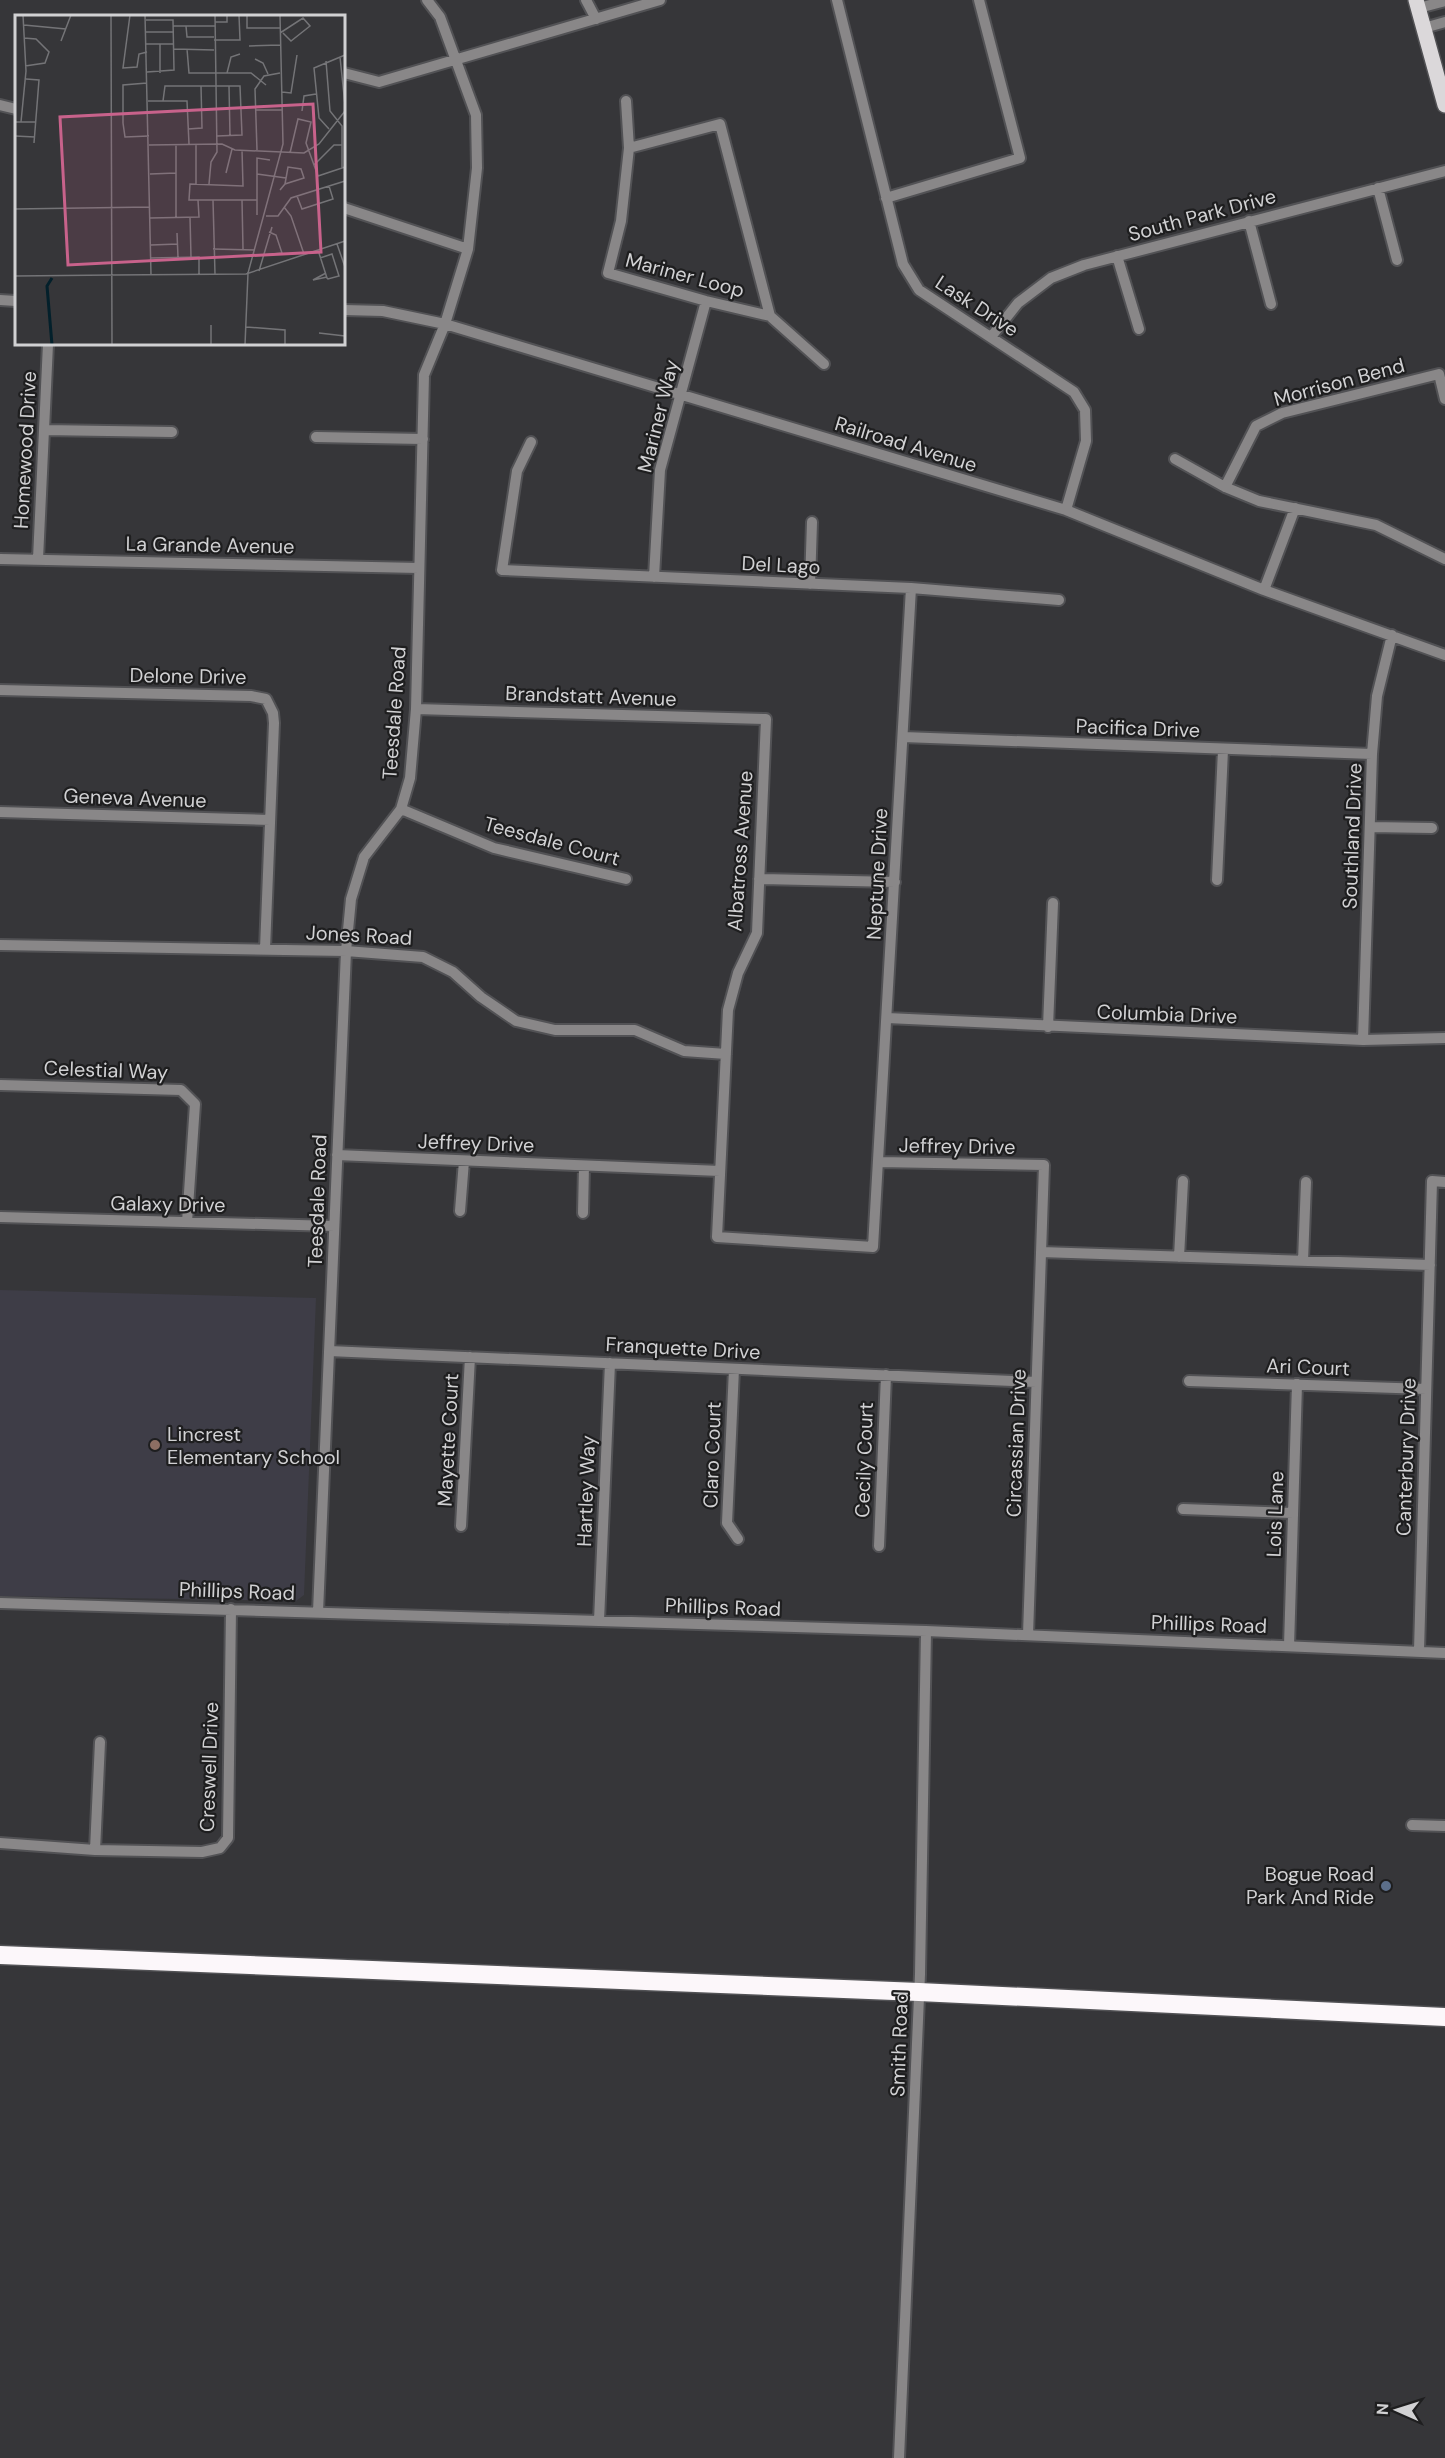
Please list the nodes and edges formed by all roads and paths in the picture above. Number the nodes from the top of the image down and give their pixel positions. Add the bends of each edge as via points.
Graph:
1 (427, 0) edge
2 (586, 0) edge
3 (660, 0) edge
4 (837, 0) edge
5 (979, 0) edge
6 (1445, 1) edge
7 (1418, 4) edge
8 (596, 19) junction
9 (1445, 22) edge
10 (1424, 28) junction
11 (456, 60) junction
12 (345, 73) edge
13 (626, 101) dead end
14 (0, 105) edge
15 (1445, 105) edge
16 (15, 109) edge
17 (629, 148) junction
18 (1445, 171) edge
19 (1378, 188) junction
20 (886, 198) junction
21 (345, 208) edge
22 (1249, 221) junction
23 (468, 249) junction
24 (1118, 256) junction
25 (1398, 260) dead end
26 (0, 300) edge
27 (15, 301) edge
28 (706, 301) junction
29 (1271, 304) dead end
30 (345, 310) edge
31 (770, 316) junction
32 (445, 324) junction
33 (1140, 329) dead end
34 (991, 337) junction
35 (48, 345) edge
36 (824, 364) dead end
37 (681, 396) junction
38 (1445, 399) edge
39 (44, 430) junction
40 (171, 432) dead end
41 (316, 437) dead end
42 (423, 439) junction
43 (531, 442) dead end
44 (1175, 459) dead end
45 (1225, 487) junction
46 (1295, 508) junction
47 (1066, 510) junction
48 (812, 522) dead end
49 (0, 559) edge
50 (38, 559) junction
51 (1445, 559) edge
52 (418, 568) junction
53 (654, 577) junction
54 (810, 584) junction
55 (911, 588) junction
56 (1264, 590) junction
57 (1059, 600) dead end
58 (1392, 635) junction
59 (1445, 655) edge
60 (0, 690) edge
61 (416, 709) junction
62 (766, 719) joint
63 (903, 736) junction
64 (1223, 750) junction
65 (1372, 754) junction
66 (401, 810) junction
67 (0, 812) edge
68 (270, 820) junction
69 (1370, 827) junction
70 (1432, 828) dead end
71 (626, 879) dead end
72 (759, 879) junction
73 (1217, 880) dead end
74 (895, 882) junction
75 (1053, 903) dead end
76 (0, 945) edge
77 (265, 949) junction
78 (346, 951) junction
79 (887, 1018) junction
80 (1048, 1027) junction
81 (1445, 1038) edge
82 (1363, 1040) junction
83 (726, 1054) junction
84 (0, 1085) edge
85 (337, 1155) junction
86 (464, 1161) junction
87 (879, 1162) junction
88 (584, 1166) junction
89 (720, 1171) junction
90 (1183, 1181) dead end
91 (1306, 1182) dead end
92 (1445, 1182) edge
93 (460, 1211) dead end
94 (583, 1213) dead end
95 (0, 1217) edge
96 (187, 1222) junction
97 (334, 1226) junction
98 (1041, 1252) junction
99 (1179, 1257) junction
100 (1303, 1261) junction
101 (1430, 1265) junction
102 (329, 1351) junction
103 (470, 1357) junction
104 (610, 1363) junction
105 (734, 1369) junction
106 (886, 1376) junction
107 (1189, 1380) dead end
108 (1036, 1382) junction
109 (1297, 1384) junction
110 (1426, 1389) junction
111 (1183, 1509) dead end
112 (1293, 1514) junction
113 (461, 1526) dead end
114 (738, 1539) dead end
115 (879, 1546) dead end
116 (0, 1603) edge
117 (231, 1609) junction
118 (318, 1612) junction
119 (599, 1621) junction
120 (926, 1631) junction
121 (1028, 1635) junction
122 (1289, 1646) junction
123 (1419, 1651) junction
124 (1445, 1653) edge
125 (100, 1742) dead end
126 (1412, 1825) dead end
127 (1445, 1826) edge
128 (0, 1844) edge
129 (95, 1850) junction
130 (0, 1955) edge
131 (919, 1992) junction
132 (1445, 2017) edge
133 (899, 2458) edge

1 - 11 street, Teesdale Road via 440,17
2 - 8 street
3 - 8 street
4 - 20 street, Lask Drive
5 - 20 street via 1020,158
6 - 7 street
7 - 10 main road
8 - 11 street
9 - 10 street
10 - 15 main road
11 - 12 street via 379,82
11 - 23 street, Teesdale Road via 476,115 477,168
13 - 17 street, Mariner Loop
14 - 16 street
17 - 28 street, Mariner Loop via 621,221 608,273
17 - 31 street, Mariner Loop via 720,124
18 - 19 street, South Park Drive
19 - 22 street, South Park Drive
19 - 25 street
20 - 34 street, Lask Drive via 903,264 919,290
21 - 23 street
22 - 24 street, South Park Drive
22 - 29 street
23 - 32 street, Teesdale Road
24 - 33 street
24 - 34 street, South Park Drive via 1051,278 1018,303
26 - 27 street
28 - 31 street, Mariner Loop
28 - 37 street, Mariner Way
30 - 32 street, Railroad Avenue via 383,311
31 - 36 street, Mariner Loop
32 - 37 street, Railroad Avenue
32 - 42 street, Teesdale Road via 424,375
34 - 47 street, Lask Drive via 1074,392 1085,410 1086,441
35 - 39 street, Homewood Drive
37 - 47 street, Railroad Avenue
37 - 53 street, Mariner Way via 660,471
38 - 45 street, Morrison Bend via 1439,374 1282,413 1256,426
39 - 40 street
39 - 50 street, Homewood Drive
41 - 42 street
42 - 52 street, Teesdale Road
43 - 53 street, Del Lago via 517,471 502,570
44 - 45 street
45 - 46 street via 1259,501
46 - 51 street via 1376,525
46 - 56 street
47 - 56 street, Railroad Avenue
48 - 54 street
49 - 50 street, La Grande Avenue
50 - 52 street, La Grande Avenue
52 - 61 street, Teesdale Road
53 - 54 street, Del Lago
54 - 55 street, Del Lago
55 - 57 street, Del Lago
55 - 63 street, Neptune Drive
56 - 58 street, Railroad Avenue
58 - 59 street, Railroad Avenue
58 - 65 street, Southland Drive via 1377,696
60 - 68 street, Delone Drive via 266,699 274,723
61 - 62 street, Brandstatt Avenue
61 - 66 street, Teesdale Road via 410,778
62 - 72 street, Albatross Avenue
63 - 64 street, Pacifica Drive
63 - 74 street, Neptune Drive
64 - 65 street, Pacifica Drive
64 - 73 street
65 - 69 street, Southland Drive
66 - 71 street, Teesdale Court via 494,848
66 - 78 street, Teesdale Road via 364,857 351,899
67 - 68 street, Geneva Avenue
68 - 77 street, Delone Drive
69 - 70 street
69 - 82 street, Southland Drive
72 - 74 street
72 - 83 street, Albatross Avenue via 757,933 738,974 728,1010
74 - 79 street, Neptune Drive
75 - 80 street
76 - 77 street, Jones Road
77 - 78 street, Jones Road
78 - 83 street, Jones Road via 423,957 453,972 516,1021 555,1030 635,1030 684,1051
78 - 85 street, Teesdale Road
79 - 80 street, Columbia Drive
79 - 87 street, Neptune Drive
80 - 82 street, Columbia Drive
81 - 82 street, Columbia Drive
83 - 89 street, Albatross Avenue
84 - 96 street, Celestial Way via 181,1090 195,1104
85 - 86 street, Jeffrey Drive
85 - 97 street, Teesdale Road
86 - 88 street, Jeffrey Drive
86 - 93 street
87 - 89 street, Jeffrey Drive via 873,1247 717,1237
87 - 98 street, Jeffrey Drive via 1044,1165
88 - 89 street, Jeffrey Drive
88 - 94 street
90 - 99 street
91 - 100 street
92 - 101 street via 1432,1182
95 - 96 street, Galaxy Drive
96 - 97 street, Galaxy Drive
97 - 102 street, Teesdale Road
98 - 99 street
98 - 108 street, Circassian Drive
99 - 100 street
100 - 101 street
101 - 110 street, Canterbury Drive
102 - 103 street, Franquette Drive
102 - 118 street, Teesdale Road
103 - 104 street, Franquette Drive
103 - 113 street, Mayette Court
104 - 105 street, Franquette Drive
104 - 119 street, Hartley Way
105 - 106 street, Franquette Drive
105 - 114 street, Claro Court via 727,1523
106 - 108 street, Franquette Drive
106 - 115 street, Cecily Court
107 - 109 street, Ari Court
108 - 121 street, Circassian Drive
109 - 110 street, Ari Court
109 - 112 street, Lois Lane
110 - 123 street, Canterbury Drive
111 - 112 street
112 - 122 street, Lois Lane
116 - 117 street, Phillips Road
117 - 118 street, Phillips Road
117 - 129 street, Creswell Drive via 228,1838 220,1848 202,1852
118 - 119 street, Phillips Road
119 - 120 street, Phillips Road
120 - 121 street, Phillips Road
120 - 131 street, Smith Road
121 - 122 street, Phillips Road
122 - 123 street, Phillips Road
123 - 124 street, Phillips Road
125 - 129 street
126 - 127 street
128 - 129 street, Creswell Drive
130 - 131 highway
131 - 132 highway
131 - 133 street, Smith Road

